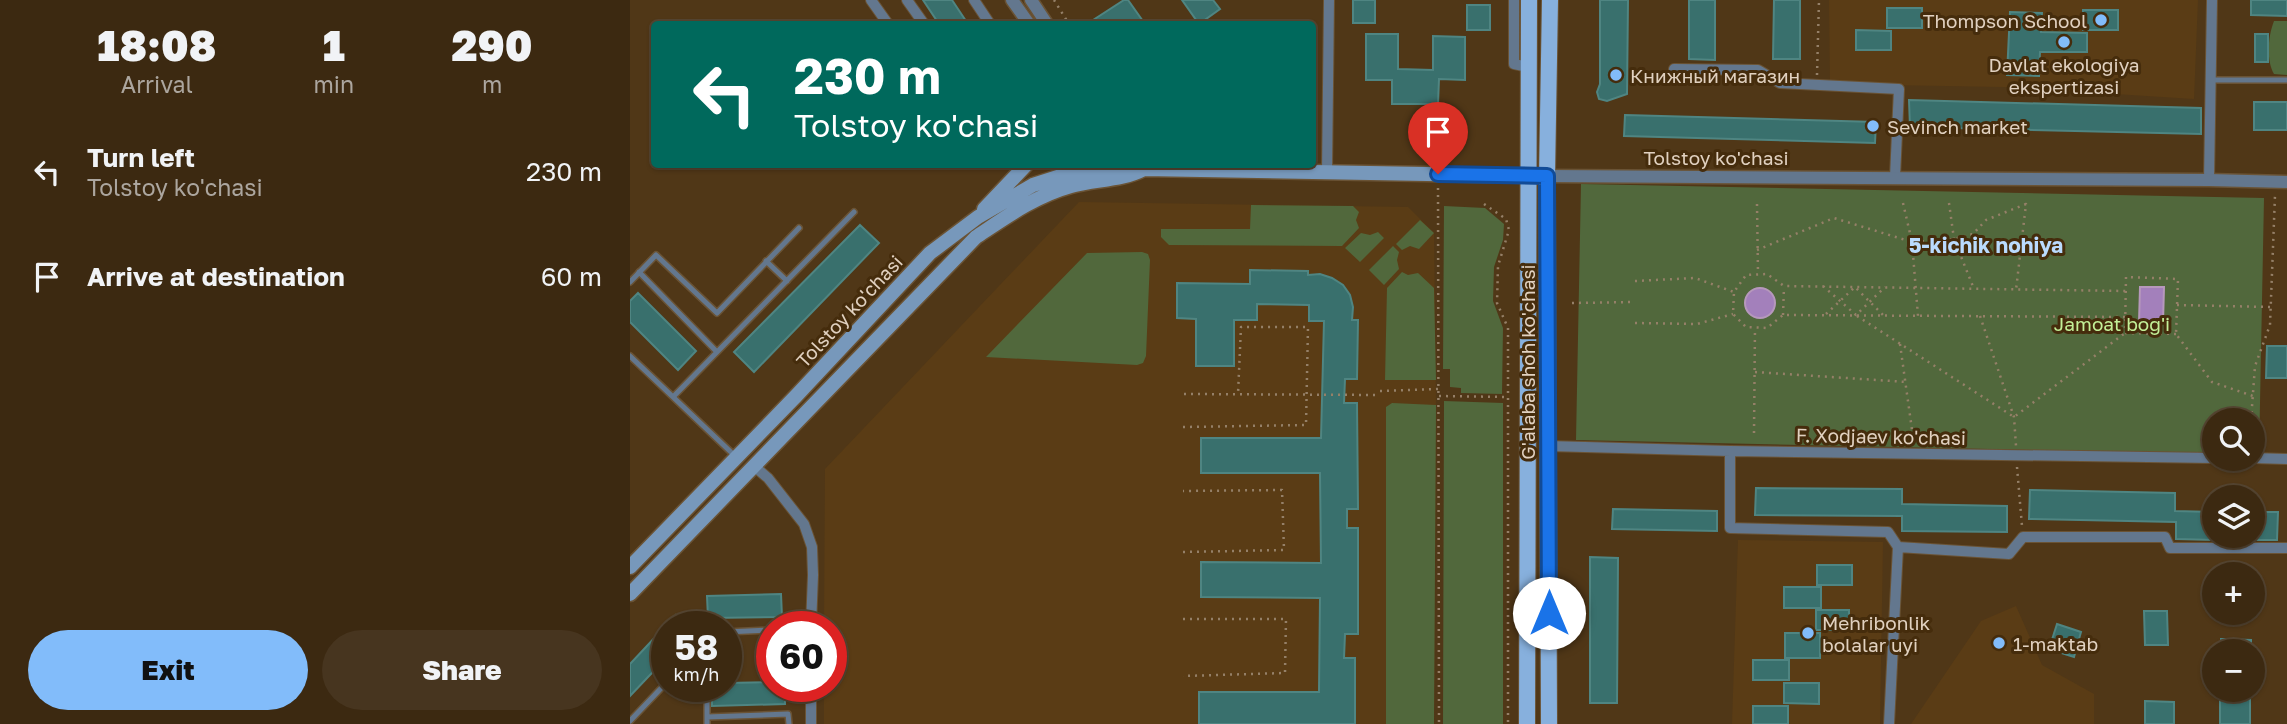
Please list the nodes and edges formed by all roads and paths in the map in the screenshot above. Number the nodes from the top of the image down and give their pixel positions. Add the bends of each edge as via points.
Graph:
1 (871, 0) edge
2 (907, 0) edge
3 (974, 0) edge
4 (1013, 0) edge
5 (1031, 0) edge
6 (1054, 0) edge
7 (1329, 0) edge
8 (1514, 0) edge
9 (1529, 0) edge
10 (1550, 0) edge
11 (1819, 0) edge
12 (2212, 0) edge
13 (886, 21) edge
14 (922, 21) edge
15 (988, 21) edge
16 (1027, 21) edge
17 (1045, 21) edge
18 (1067, 21) edge
19 (1528, 67) junction
20 (1674, 69) dead end
21 (2211, 80) junction
22 (2287, 80) edge
23 (1817, 86) junction
24 (1023, 168) edge
25 (1128, 169) edge
26 (1327, 173) junction
27 (1438, 174) junction
28 (1527, 176) junction
29 (1547, 176) junction
30 (1895, 177) junction
31 (2209, 180) junction
32 (2281, 182) edge
33 (1903, 202) dead end
34 (1949, 203) dead end
35 (1484, 204) dead end
36 (1757, 204) dead end
37 (854, 212) dead end
38 (978, 217) junction
39 (799, 228) dead end
40 (1954, 239) junction
41 (1912, 242) junction
42 (1757, 250) junction
43 (766, 261) junction
44 (639, 272) junction
45 (1758, 274) junction
46 (787, 281) junction
47 (1635, 281) dead end
48 (630, 282) edge
49 (1784, 286) junction
50 (1824, 286) junction
51 (1855, 287) junction
52 (1885, 287) junction
53 (1916, 288) junction
54 (1974, 289) junction
55 (2016, 290) junction
56 (2126, 291) junction
57 (1734, 292) junction
58 (1635, 302) dead end
59 (1839, 302) junction
60 (1870, 302) junction
61 (1572, 303) dead end
62 (2177, 304) junction
63 (2271, 307) junction
64 (1733, 314) junction
65 (1783, 315) junction
66 (1824, 315) junction
67 (1856, 315) junction
68 (1884, 316) junction
69 (1918, 316) junction
70 (1980, 316) junction
71 (2125, 317) junction
72 (1635, 323) dead end
73 (1755, 328) junction
74 (2124, 333) junction
75 (2176, 334) junction
76 (1900, 344) junction
77 (718, 352) junction
78 (630, 355) edge
79 (1755, 372) junction
80 (1907, 382) junction
81 (1439, 389) junction
82 (1184, 394) dead end
83 (1238, 394) junction
84 (1306, 395) junction
85 (1439, 396) junction
86 (2253, 396) junction
87 (673, 397) junction
88 (1508, 397) junction
89 (2252, 408) edge
90 (2014, 417) junction
91 (1184, 427) dead end
92 (1754, 433) dead end
93 (1548, 446) junction
94 (1730, 452) junction
95 (1916, 454) junction
96 (2017, 455) junction
97 (736, 458) junction
98 (2202, 458) edge
99 (2265, 458) edge
100 (2287, 459) edge
101 (755, 467) junction
102 (1183, 491) dead end
103 (2022, 537) junction
104 (1898, 547) junction
105 (2287, 548) edge
106 (1183, 552) dead end
107 (630, 567) edge
108 (630, 594) edge
109 (812, 611) edge
110 (1183, 619) dead end
111 (1183, 676) dead end
112 (651, 699) edge
113 (707, 702) edge
114 (811, 702) edge
115 (707, 720) edge
116 (630, 721) edge
117 (789, 724) edge
118 (811, 724) edge
119 (1439, 724) edge
120 (1508, 724) edge
121 (1527, 724) edge
122 (1549, 724) edge
123 (1889, 724) edge

1 - 13 street
2 - 14 street
3 - 15 street
4 - 16 street
5 - 17 street
6 - 18 path
7 - 26 street
8 - 19 street via 1514,64
9 - 19 main road, G'alaba shoh ko'chasi
10 - 29 main road, G'alaba shoh ko'chasi
11 - 23 path
12 - 21 street
19 - 28 main road, G'alaba shoh ko'chasi
20 - 23 street via 1758,70 1780,83
21 - 22 lane
21 - 31 street
23 - 30 street via 1899,89
24 - 38 main road
25 - 26 main road, Tolstoy ko'chasi
25 - 38 main road, Tolstoy ko'chasi via 1070,173 1033,185
25 - 101 main road, Tolstoy ko'chasi via 1025,204 976,237
26 - 27 main road, Tolstoy ko'chasi
27 - 28 main road, Tolstoy ko'chasi
27 - 81 path
28 - 29 main road, Tolstoy ko'chasi
28 - 121 main road, G'alaba shoh ko'chasi
29 - 30 street, Tolstoy ko'chasi
29 - 93 main road, G'alaba shoh ko'chasi
30 - 31 street, Tolstoy ko'chasi
31 - 32 street, Tolstoy ko'chasi
32 - 63 path
33 - 41 path
34 - 40 path
35 - 88 path via 1506,219 1509,230 1498,266 1497,303 1508,328
36 - 42 path
37 - 46 lane
38 - 97 main road, Tolstoy ko'chasi via 930,253
39 - 43 lane
40 - 41 path
40 - 54 path
40 - 55 path via 1973,234 1986,220 2025,204
41 - 42 path via 1834,218
41 - 53 path
42 - 45 path
43 - 44 lane via 717,313 656,255
43 - 46 lane
44 - 48 lane
44 - 77 lane
45 - 49 path via 1767,274
45 - 57 path via 1746,275
46 - 77 lane
47 - 57 path via 1695,278
49 - 50 path
49 - 65 path
50 - 51 path
50 - 59 path
51 - 52 path
51 - 59 path
51 - 60 path
52 - 53 path
52 - 60 path
53 - 54 path
53 - 69 path
54 - 55 path
55 - 56 path
56 - 62 path via 2126,277 2178,279
56 - 71 path
57 - 64 path
58 - 61 path
59 - 66 path
59 - 67 path
60 - 67 path
60 - 68 path
62 - 63 path
62 - 75 path
63 - 86 path via 2270,325 2255,366
64 - 72 path via 1697,324
64 - 73 path via 1746,327
65 - 66 path
65 - 73 path via 1767,328
66 - 67 path
67 - 68 path
67 - 76 path
68 - 69 path
69 - 70 path
70 - 71 path
70 - 90 path
71 - 74 path
73 - 79 path
74 - 75 path
74 - 90 path
75 - 86 path via 2212,382
76 - 80 path
76 - 90 path
77 - 87 lane
78 - 87 lane
79 - 80 path
79 - 92 path
80 - 95 path
81 - 84 path
81 - 85 path
82 - 83 path
83 - 84 path
83 - 84 path via 1241,327 1308,327
84 - 91 path via 1306,425
85 - 88 path
85 - 119 path
86 - 89 path
87 - 97 lane
88 - 120 path
90 - 96 path
93 - 94 street, F. Xodjaev ko'chasi
93 - 122 main road, G'alaba shoh ko'chasi
94 - 95 street, F. Xodjaev ko'chasi
94 - 104 street via 1730,528 1888,532
95 - 96 street, F. Xodjaev ko'chasi
96 - 98 street, F. Xodjaev ko'chasi
96 - 103 path
97 - 107 main road, Tolstoy ko'chasi
99 - 100 street
101 - 108 main road, Tolstoy ko'chasi
101 - 109 street via 804,524 811,547
102 - 106 path via 1282,490 1284,550
103 - 104 street via 2009,554
103 - 105 street via 2165,537 2170,548
104 - 123 street
110 - 111 path via 1286,619 1286,648 1285,673
112 - 116 lane
113 - 115 lane
114 - 118 street
115 - 117 lane via 788,714

